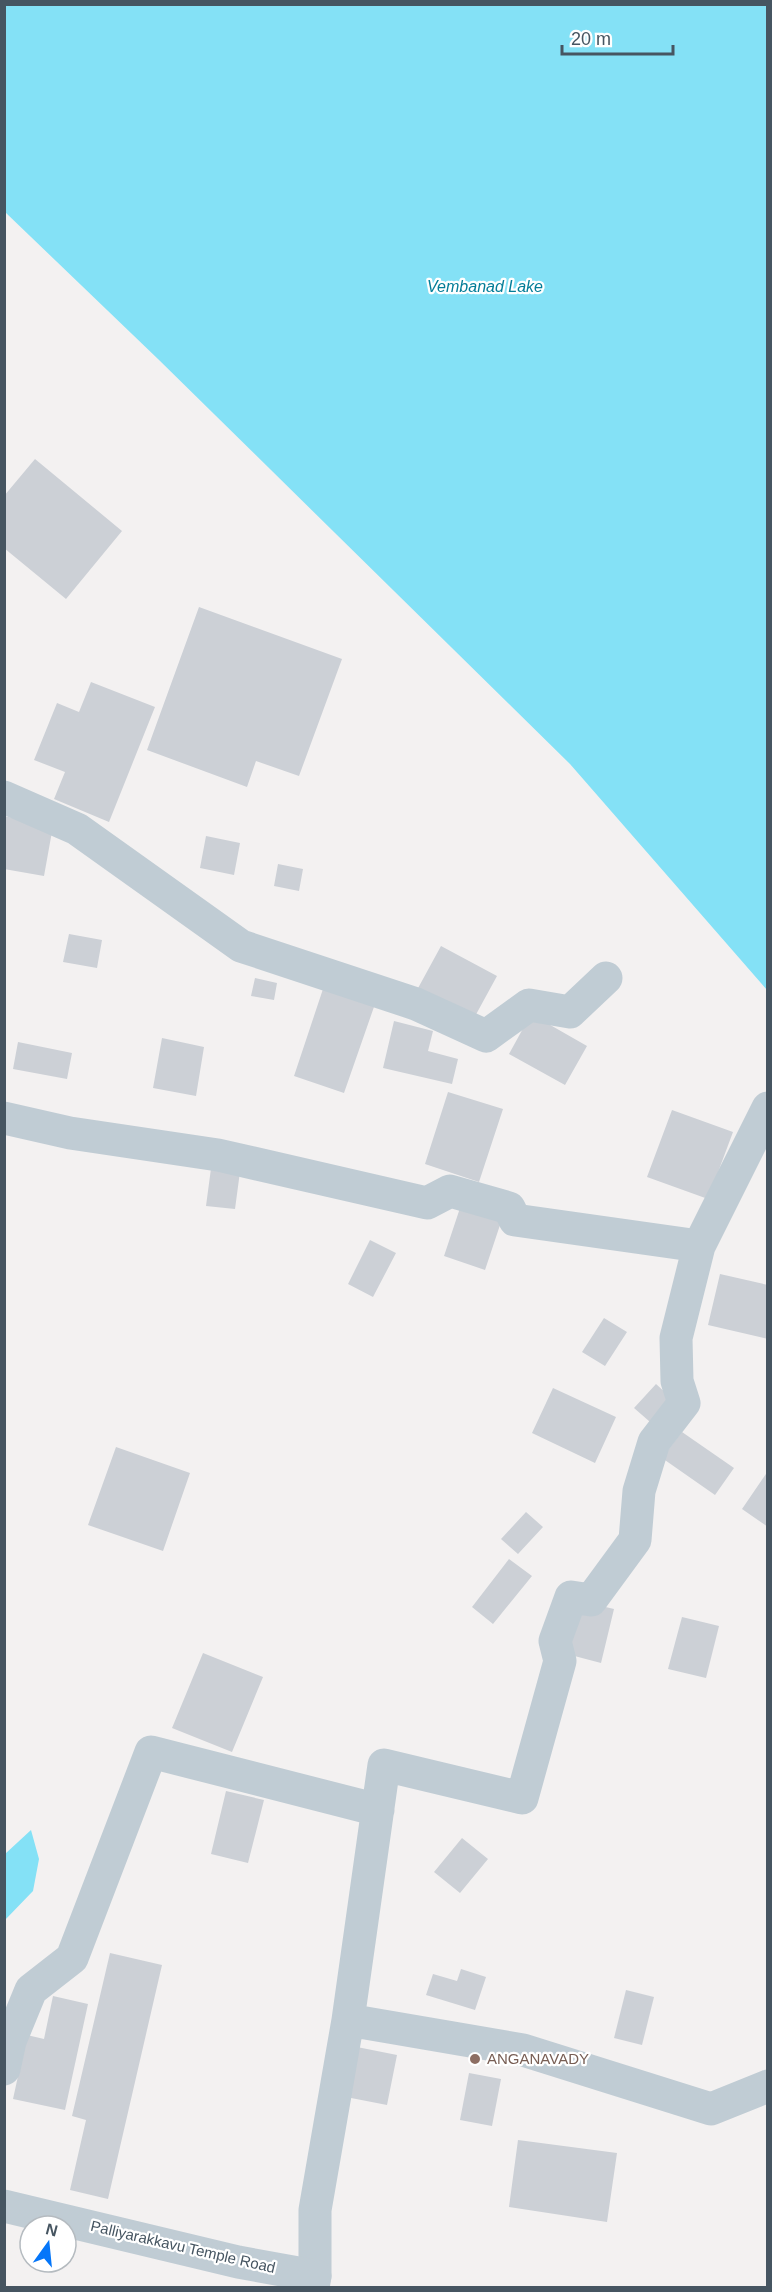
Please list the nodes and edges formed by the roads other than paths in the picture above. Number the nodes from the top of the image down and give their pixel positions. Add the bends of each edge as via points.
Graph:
1 (4, 797) edge
2 (606, 978) dead end
3 (768, 1108) edge
4 (4, 1118) edge
5 (699, 1246) junction
6 (378, 1810) junction
7 (348, 2020) junction
8 (4, 2069) edge
9 (768, 2086) edge
10 (4, 2206) edge
11 (314, 2282) edge

1 - 2 street via 77,829 241,946 416,1004 486,1036 529,1005 570,1012
3 - 5 street
4 - 5 street via 70,1133 218,1155 427,1203 450,1191 509,1208 515,1220
5 - 6 street via 676,1338 677,1381 684,1403 654,1442 639,1491 635,1540 591,1600 571,1597 555,1641 560,1661 522,1798 384,1765
6 - 7 street
6 - 8 street via 151,1752 72,1958 31,1990 10,2041
7 - 9 street via 523,2050 711,2109
7 - 11 street via 315,2210
10 - 11 street, Palliyarakkavu Temple Road

